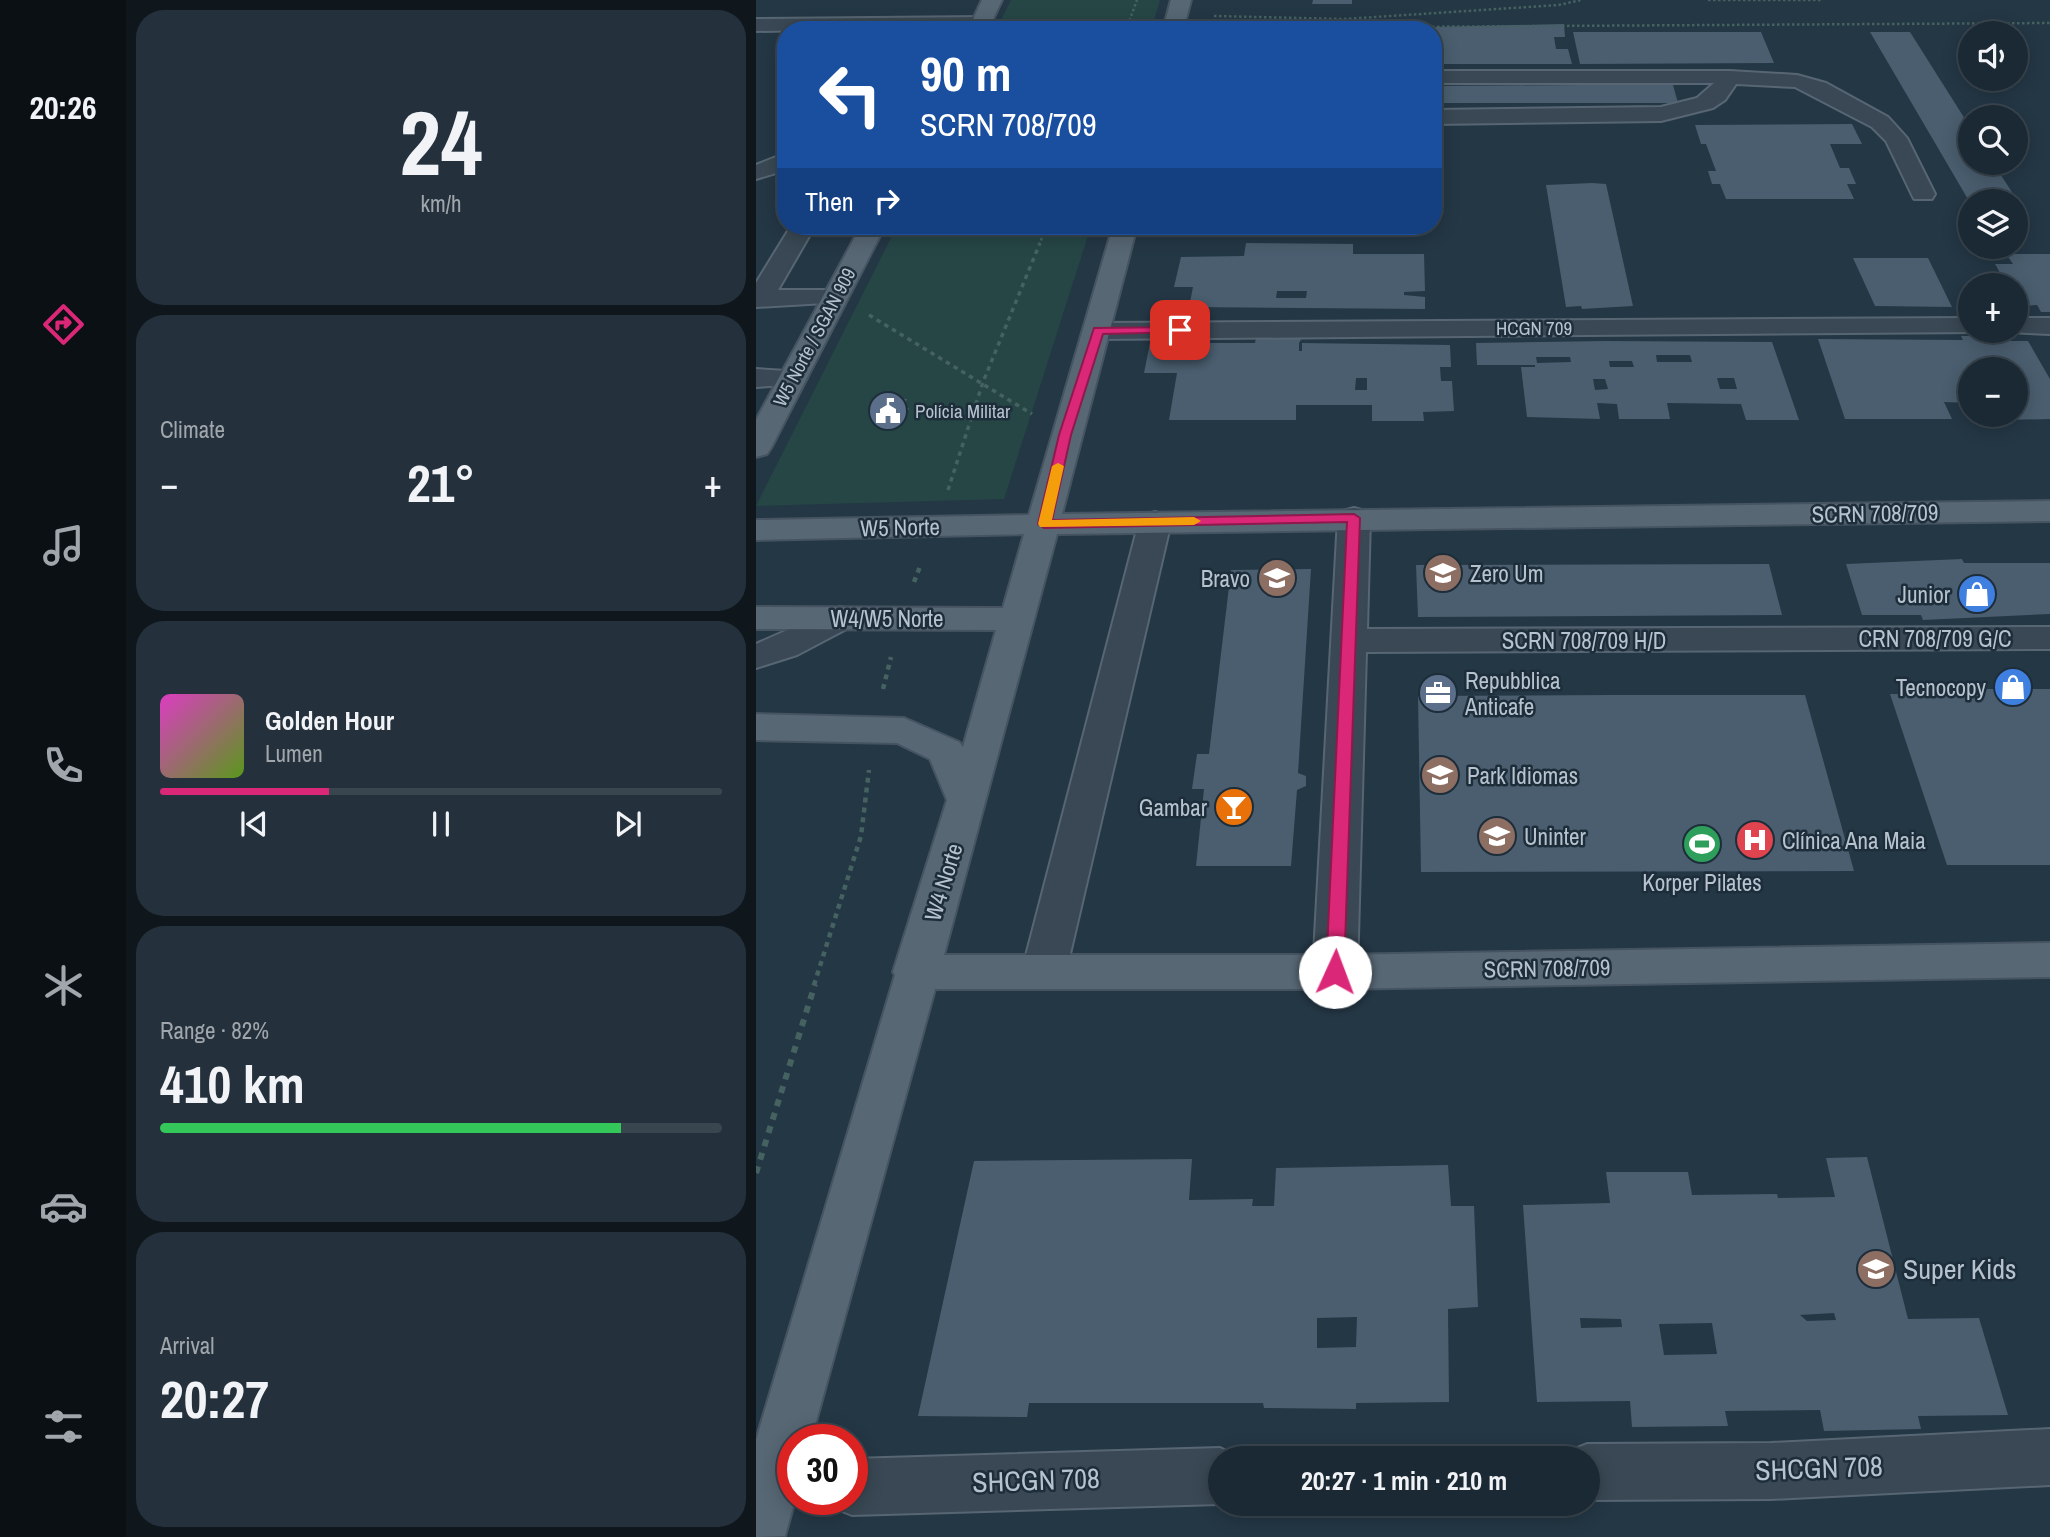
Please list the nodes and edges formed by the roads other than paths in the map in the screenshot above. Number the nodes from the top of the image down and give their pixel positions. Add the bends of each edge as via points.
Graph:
1 (992, 0) edge
2 (983, 21) edge
3 (756, 24) edge
4 (777, 25) edge
5 (1442, 77) edge
6 (1730, 77) junction
7 (1442, 117) edge
8 (1923, 194) dead end
9 (797, 235) edge
10 (868, 235) edge
11 (1123, 235) edge
12 (758, 299) edge
13 (830, 306) junction
14 (1958, 326) edge
15 (2028, 326) edge
16 (2050, 326) edge
17 (1098, 331) junction
18 (793, 377) junction
19 (756, 378) edge
20 (756, 448) edge
21 (2050, 511) edge
22 (1354, 518) junction
23 (1155, 522) junction
24 (1044, 524) junction
25 (756, 530) edge
26 (756, 618) edge
27 (840, 618) junction
28 (1017, 619) junction
29 (2050, 638) edge
30 (1820, 639) joint
31 (1348, 640) junction
32 (756, 656) edge
33 (756, 727) edge
34 (967, 800) junction
35 (2050, 960) edge
36 (1044, 971) junction
37 (915, 972) junction
38 (1335, 972) junction
39 (2050, 1457) edge
40 (1600, 1472) edge
41 (1208, 1476) edge
42 (868, 1487) edge
43 (772, 1505) edge

1 - 2 main road
3 - 4 street
5 - 6 street
6 - 7 street via 1705,103 1661,114
6 - 8 street via 1772,78 1818,88 1880,122 1895,138
9 - 12 street
10 - 13 main road, W5 Norte / SGAN 909
11 - 17 main road, W4 Norte
12 - 13 street
13 - 18 main road, W5 Norte / SGAN 909
14 - 17 street, HCGN 709
15 - 16 street
17 - 24 main road, W4 Norte via 1065,435
18 - 19 street
18 - 20 main road, W5 Norte / SGAN 909
21 - 22 main road, SCRN 708/709
22 - 23 main road, SCRN 708/709
22 - 31 street
23 - 24 main road, SCRN 708/709
23 - 36 street
24 - 25 main road, W5 Norte
24 - 28 main road, W4 Norte
26 - 27 main road, W4/W5 Norte
27 - 28 main road, W4/W5 Norte
27 - 32 street
28 - 34 main road, W4 Norte
29 - 30 street, CRN 708/709 G/C
30 - 31 street, SCRN 708/709 H/D
31 - 38 street
33 - 34 main road via 904,731 946,751
34 - 37 main road, W4 Norte
35 - 38 main road, SCRN 708/709
36 - 37 main road, SCRN 708/709
36 - 38 main road, SCRN 708/709
37 - 43 main road, W4 Norte
39 - 40 street, SHCGN 708 via 1771,1471
41 - 42 street, SHCGN 708

